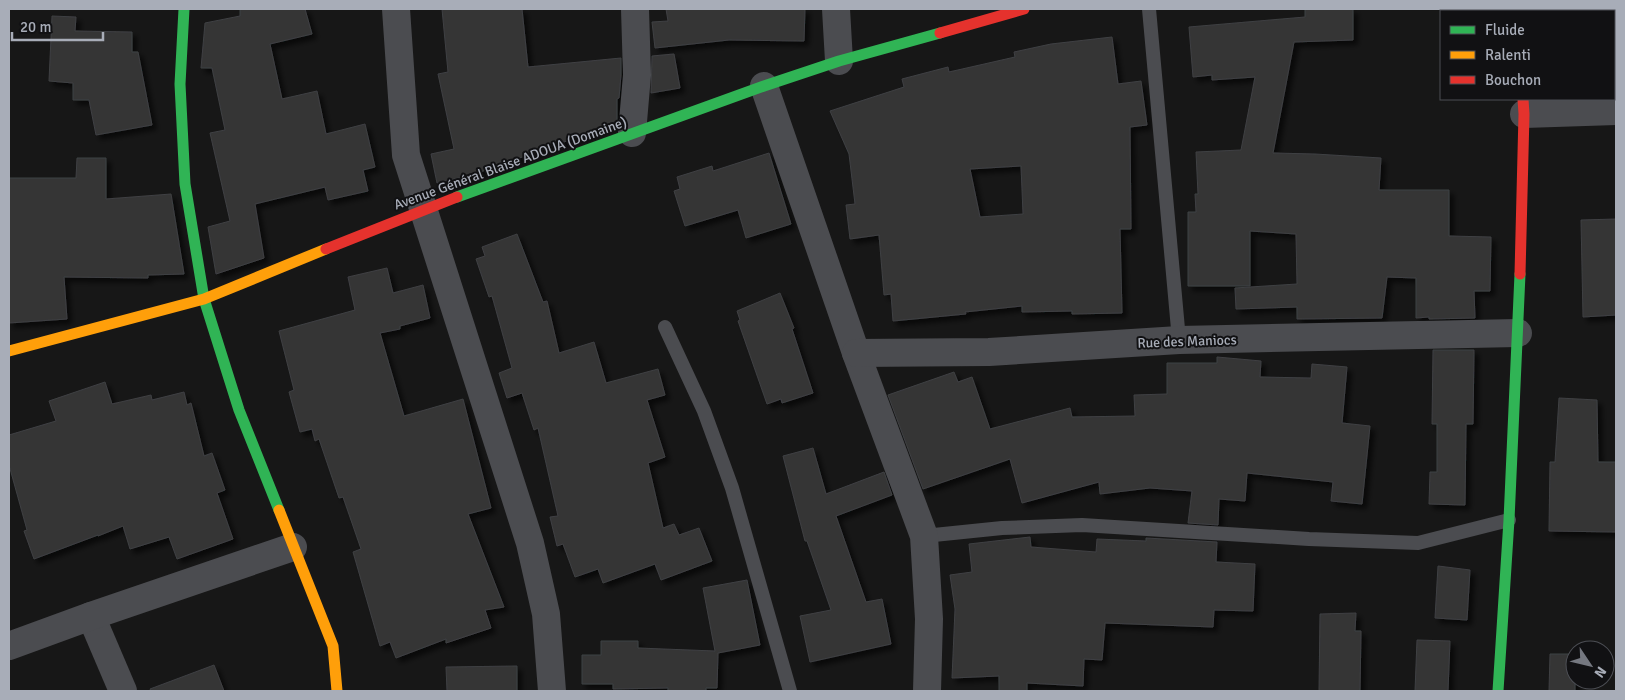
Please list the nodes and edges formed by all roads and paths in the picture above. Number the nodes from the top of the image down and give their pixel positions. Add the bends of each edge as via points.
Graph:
1 (184, 9) edge
2 (396, 9) edge
3 (635, 9) edge
4 (836, 9) edge
5 (1024, 9) edge
6 (1149, 9) edge
7 (839, 61) junction
8 (764, 86) junction
9 (1523, 106) edge
10 (1616, 111) edge
11 (632, 133) junction
12 (422, 210) junction
13 (204, 299) junction
14 (665, 327) dead end
15 (1518, 333) junction
16 (1179, 340) junction
17 (9, 351) edge
18 (856, 353) junction
19 (1509, 520) junction
20 (924, 536) junction
21 (293, 546) junction
22 (91, 616) junction
23 (9, 646) edge
24 (123, 691) edge
25 (337, 691) edge
26 (552, 691) edge
27 (790, 691) edge
28 (927, 691) edge
29 (1498, 691) edge

1 - 13 main road via 180,84 186,184
2 - 12 street via 406,155
3 - 11 street via 637,74
4 - 7 street
5 - 7 main road, Avenue Général Blaise ADOUA (Domaine)
6 - 16 lane
7 - 8 main road, Avenue Général Blaise ADOUA (Domaine)
8 - 11 main road, Avenue Général Blaise ADOUA (Domaine)
8 - 18 street
9 - 10 street
9 - 15 main road
11 - 12 main road, Avenue Général Blaise ADOUA (Domaine)
12 - 13 main road, Avenue Général Blaise ADOUA (Domaine)
12 - 26 street via 530,543 546,614
13 - 17 main road, Avenue Général Blaise ADOUA (Domaine)
13 - 21 main road via 239,410
14 - 27 lane via 704,411 732,488
15 - 16 street, Rue des Maniocs
15 - 19 main road
16 - 18 street, Rue des Maniocs via 989,352
18 - 20 street
19 - 20 lane via 1418,542 1309,539 1082,525 1002,528
19 - 29 main road
20 - 28 street via 929,619
21 - 22 street
21 - 25 main road via 333,646
22 - 23 street
22 - 24 street

